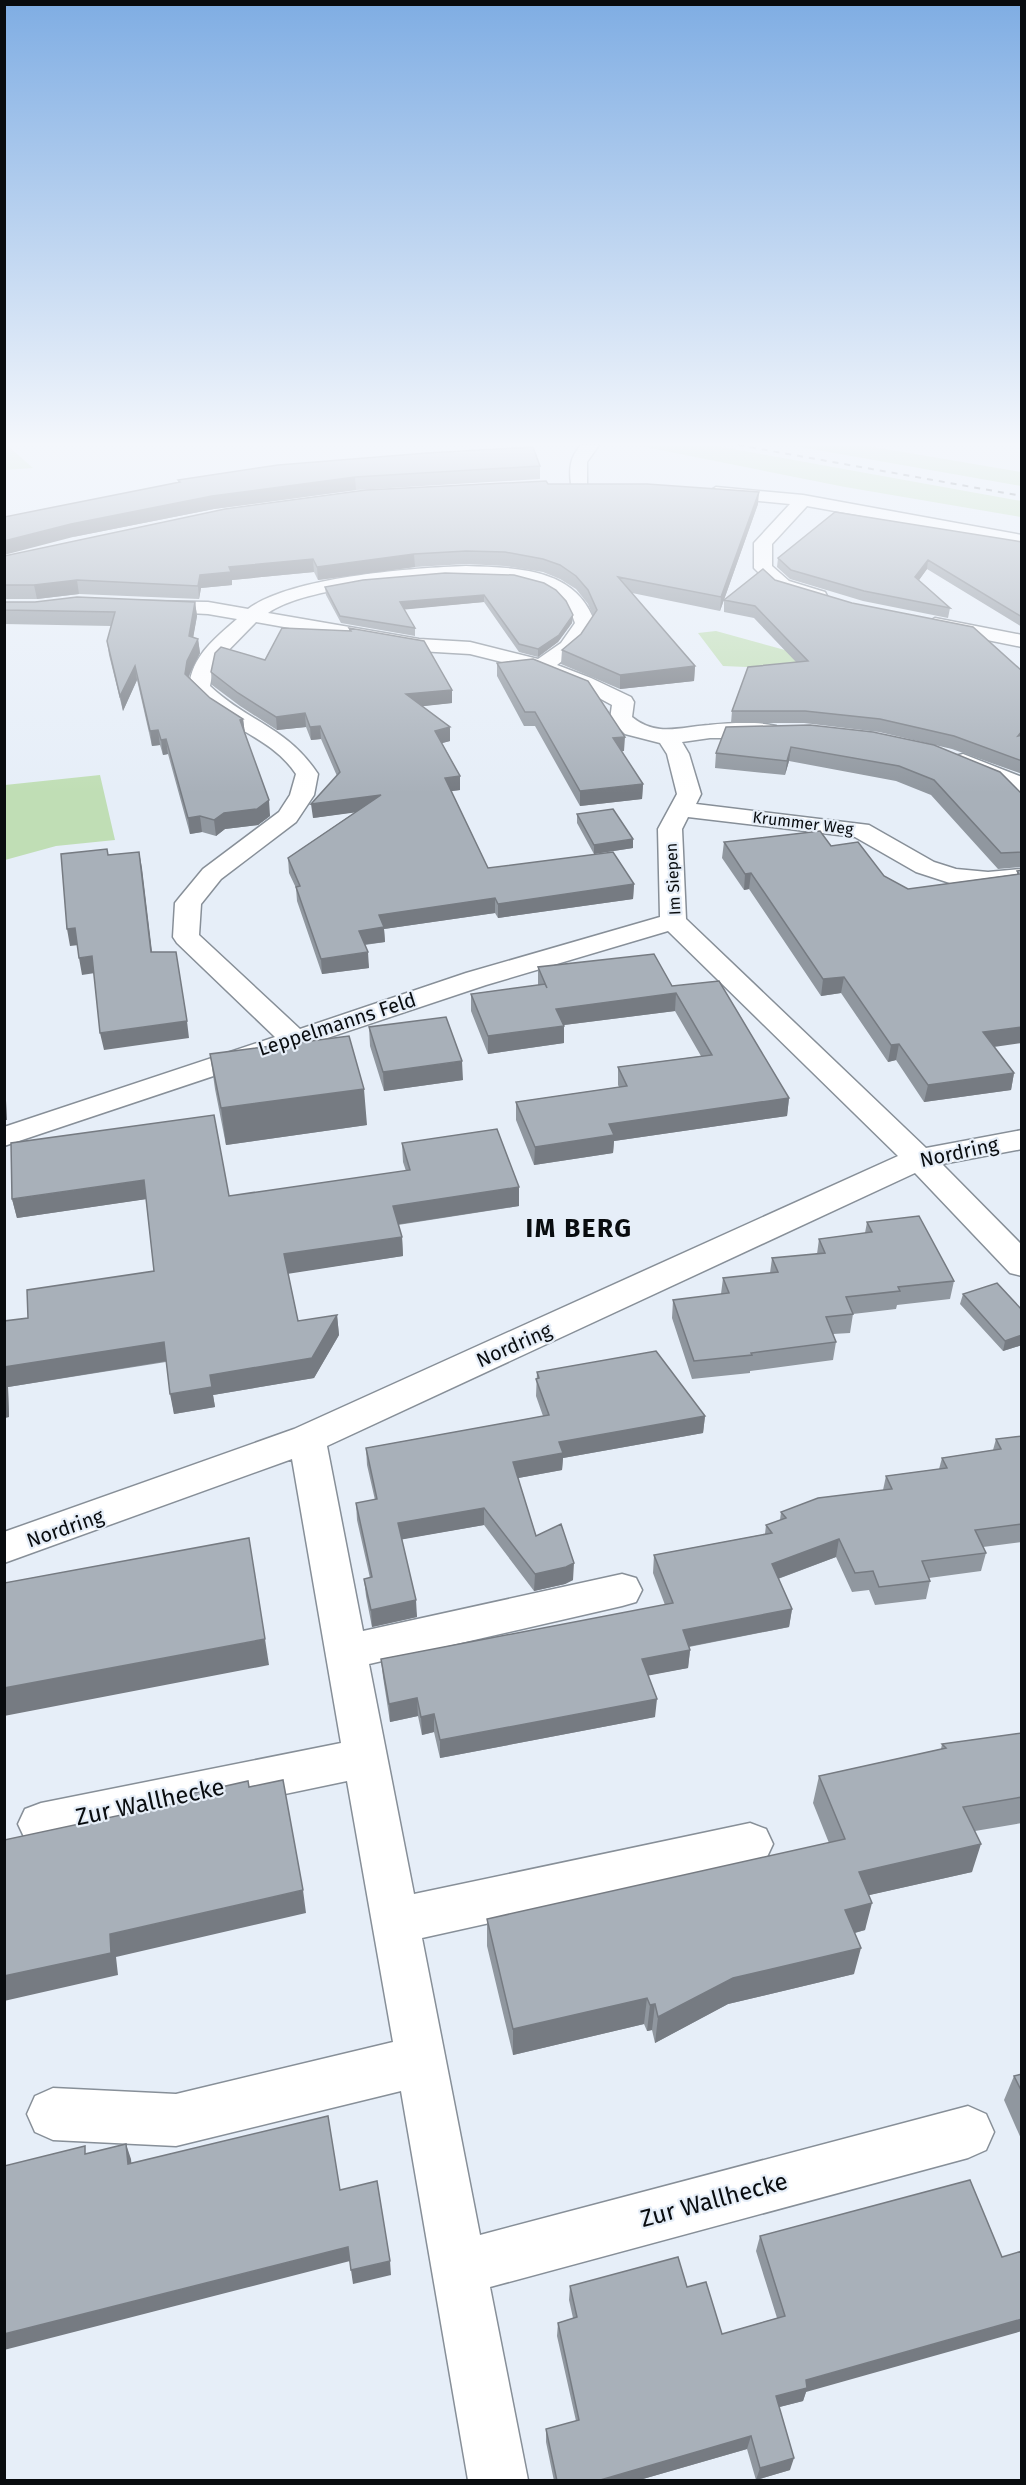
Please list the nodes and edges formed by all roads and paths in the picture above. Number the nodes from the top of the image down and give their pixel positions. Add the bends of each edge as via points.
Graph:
1 (764, 561) edge
2 (837, 602) edge
3 (126, 604) edge
4 (252, 616) junction
5 (917, 620) edge
6 (1022, 641) edge
7 (541, 666) junction
8 (787, 731) edge
9 (668, 738) junction
10 (948, 755) edge
11 (1022, 786) edge
12 (681, 809) junction
13 (1022, 876) edge
14 (673, 921) junction
15 (293, 1038) junction
16 (4, 1137) edge
17 (1022, 1139) edge
18 (919, 1159) junction
19 (1022, 1265) edge
20 (307, 1439) junction
21 (4, 1548) edge
22 (622, 1590) dead end
23 (346, 1652) junction
24 (365, 1758) junction
25 (41, 1824) dead end
26 (750, 1844) dead end
27 (395, 1921) junction
28 (421, 2061) junction
29 (53, 2114) dead end
30 (968, 2132) dead end
31 (459, 2268) junction
32 (498, 2481) edge

1 - 2 street via 764,568 782,585
3 - 4 street via 208,608
4 - 7 street via 419,645 470,648
4 - 7 street via 271,603 357,582 436,574 530,577 558,586 580,603 585,623 565,652
4 - 15 street via 200,670 199,687 212,702 283,744 300,760 307,774 302,795 288,817 212,874 188,903 186,937
5 - 6 street
7 - 9 street via 623,702 621,719 633,729
8 - 9 street via 710,731
9 - 12 street, Im Siepen via 678,754 689,794
10 - 11 street
12 - 13 street, Krummer Weg via 860,830 932,870 960,879
12 - 14 street, Im Siepen via 670,829
14 - 15 street, Leppelmanns Feld
14 - 18 street, Im Siepen
15 - 16 street, Leppelmanns Feld
17 - 18 street, Nordring
18 - 19 street, Im Siepen
18 - 20 street, Nordring
20 - 21 street, Nordring
20 - 23 street
22 - 23 street
23 - 24 street
24 - 25 street, Zur Wallhecke
24 - 27 street
26 - 27 street
27 - 28 street
28 - 29 street via 176,2120
28 - 31 street
30 - 31 street, Zur Wallhecke
31 - 32 street

